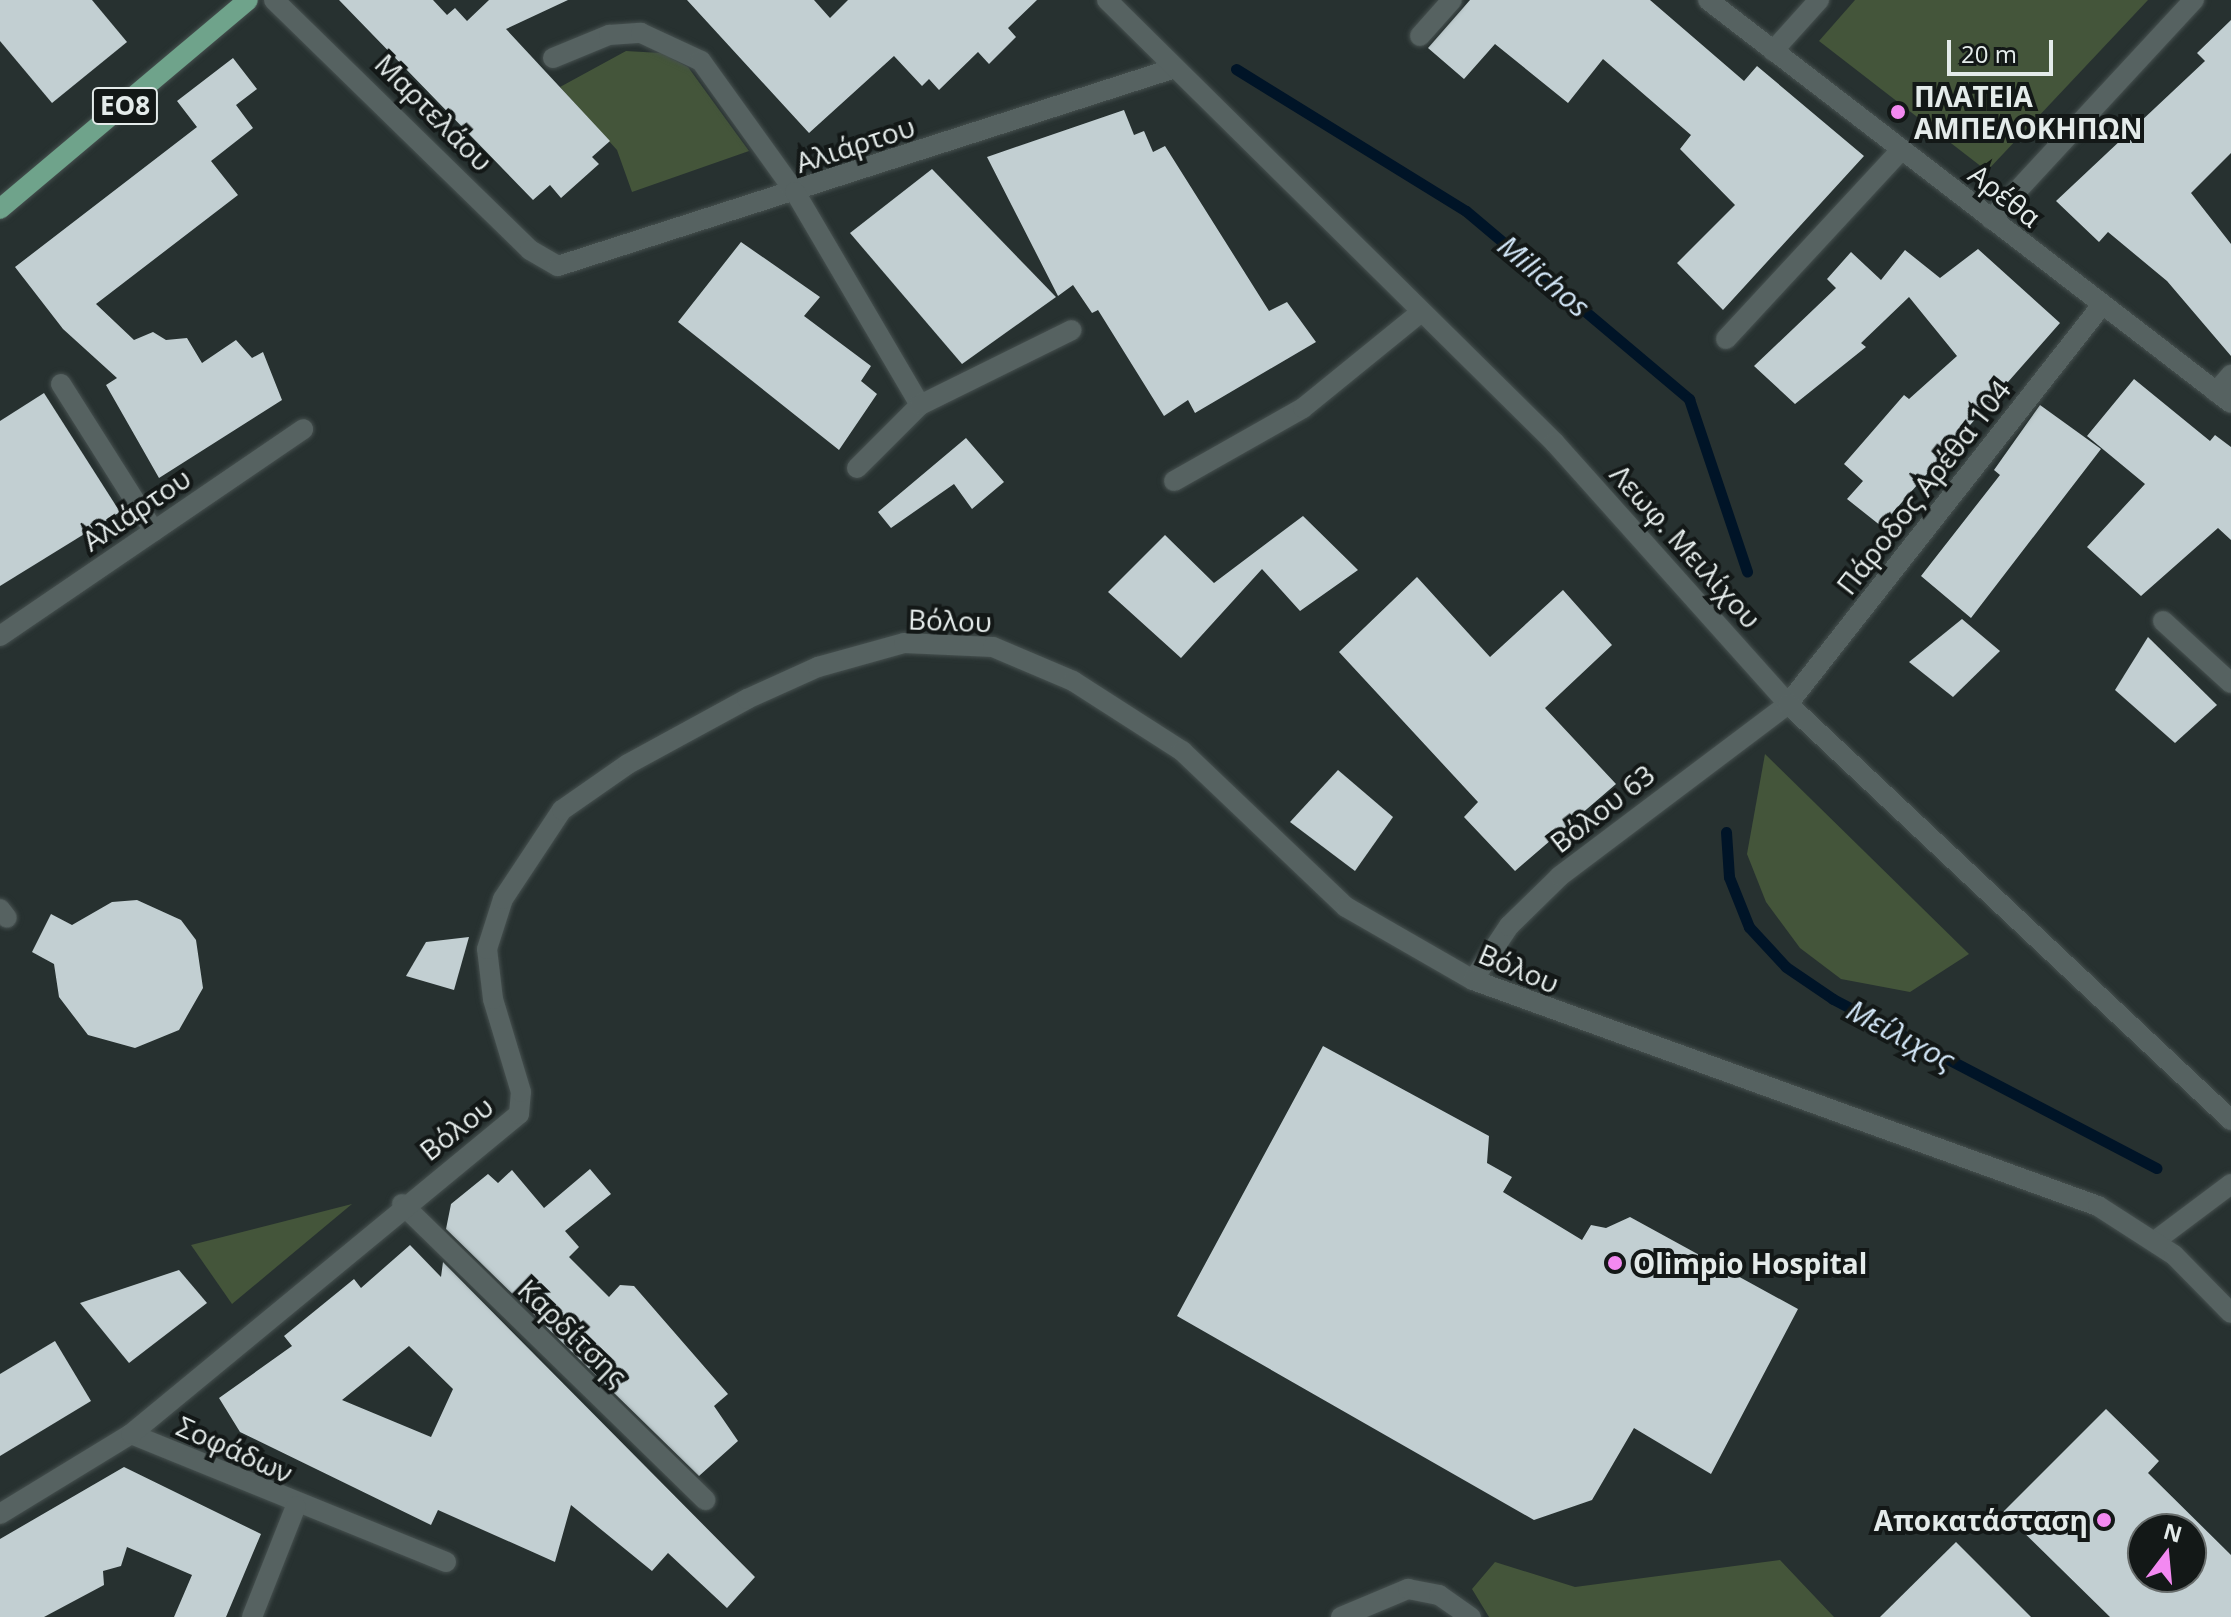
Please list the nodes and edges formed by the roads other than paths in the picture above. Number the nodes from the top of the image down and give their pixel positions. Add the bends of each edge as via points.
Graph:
1 (248, 0) edge
2 (274, 0) edge
3 (1107, 0) edge
4 (1452, 0) edge
5 (1708, 0) edge
6 (1819, 0) edge
7 (2194, 0) edge
8 (1420, 36) dead end
9 (1773, 51) junction
10 (553, 58) dead end
11 (1175, 68) junction
12 (1901, 150) junction
13 (795, 192) junction
14 (0, 209) edge
15 (1991, 219) junction
16 (551, 265) joint
17 (2102, 305) junction
18 (1420, 313) junction
19 (1072, 330) dead end
20 (1726, 339) dead end
21 (2231, 375) edge
22 (61, 384) dead end
23 (2223, 397) edge
24 (920, 405) junction
25 (303, 429) dead end
26 (857, 468) dead end
27 (1174, 481) dead end
28 (154, 531) junction
29 (2163, 621) dead end
30 (0, 636) edge
31 (2231, 683) edge
32 (1788, 704) junction
33 (1473, 980) junction
34 (2231, 1120) edge
35 (2231, 1184) edge
36 (402, 1204) junction
37 (2155, 1241) junction
38 (2231, 1313) edge
39 (131, 1434) junction
40 (705, 1500) dead end
41 (296, 1506) junction
42 (0, 1514) edge
43 (446, 1562) dead end
44 (252, 1617) edge
45 (1341, 1617) edge
46 (1471, 1617) edge

1 - 14 main road, ΕΟ8
2 - 16 street, Μαρτελάου
3 - 11 street, Λεωφ. Μειλίχου
4 - 8 street
5 - 9 street, Αρέθα
6 - 9 street
7 - 15 street
9 - 12 street, Αρέθα
10 - 13 street via 623,33 676,43 708,67
11 - 13 street, Αλιάρτου
11 - 18 street, Λεωφ. Μειλίχου
12 - 15 street, Αρέθα
12 - 20 street
13 - 16 street, Αλιάρτου via 591,259
13 - 24 street
15 - 17 street, Αρέθα
17 - 23 street, Αρέθα
17 - 32 street, Πάροδος Αρέθα 104
18 - 27 street via 1303,408
18 - 32 street, Λεωφ. Μειλίχου via 1607,497
19 - 24 street
21 - 23 street
22 - 28 street
24 - 26 street
25 - 28 street, Αλιάρτου
28 - 30 street, Αλιάρτου
29 - 31 street
32 - 33 street, Βόλου 63 via 1560,876 1509,926
32 - 34 street, Λεωφ. Μειλίχου
33 - 36 street, Βόλου via 1346,907 1182,751 1073,681 993,647 893,645 747,699 628,764 562,810 503,899 487,949 493,999 521,1092 519,1114
33 - 37 street, Βόλου via 2069,1195
35 - 37 street
36 - 39 street, Βόλου
36 - 40 street, Καρδίτσης
37 - 38 street
39 - 41 street, Σοφάδων
39 - 42 street, Βόλου
41 - 43 street
41 - 44 street, Σοφάδων
45 - 46 street via 1408,1589 1439,1595

